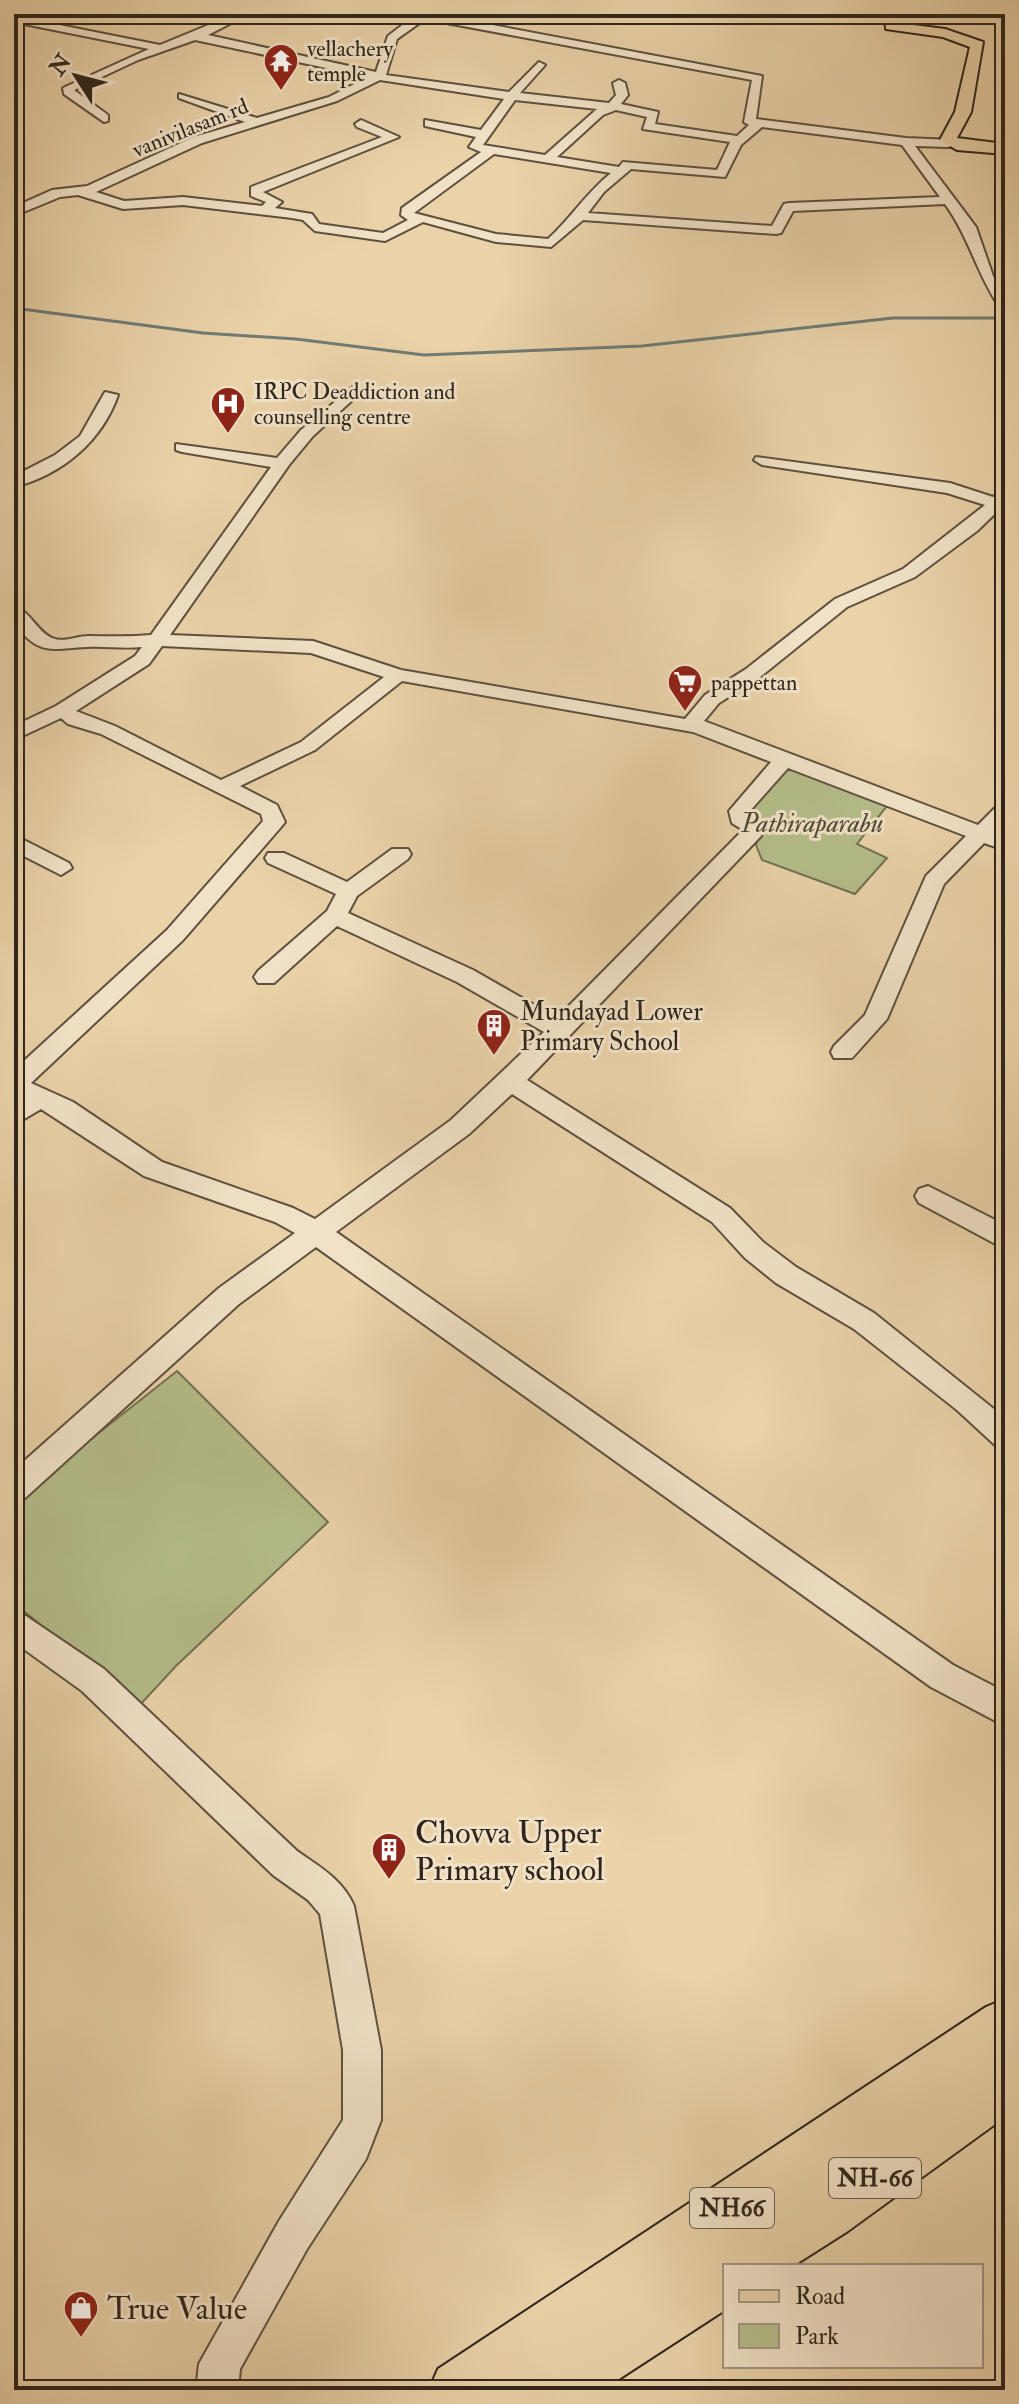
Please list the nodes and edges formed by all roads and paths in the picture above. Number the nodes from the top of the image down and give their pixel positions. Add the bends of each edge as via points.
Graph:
1 (244, 14) edge
2 (788, 14) edge
3 (806, 14) edge
4 (892, 14) edge
5 (420, 15) edge
6 (14, 19) edge
7 (194, 37) junction
8 (163, 48) junction
9 (539, 65) dead end
10 (380, 76) junction
11 (619, 83) dead end
12 (310, 91) dead end
13 (183, 96) dead end
14 (512, 96) junction
15 (337, 97) junction
16 (614, 106) junction
17 (104, 118) dead end
18 (253, 121) junction
19 (429, 123) dead end
20 (361, 124) dead end
21 (758, 124) junction
22 (485, 135) junction
23 (739, 140) junction
24 (906, 142) junction
25 (949, 143) junction
26 (1005, 149) edge
27 (490, 151) junction
28 (546, 160) junction
29 (622, 171) junction
30 (82, 192) junction
31 (950, 200) junction
32 (261, 210) junction
33 (14, 212) edge
34 (580, 216) junction
35 (416, 218) junction
36 (1005, 305) edge
37 (354, 391) dead end
38 (110, 395) dead end
39 (182, 447) dead end
40 (762, 460) dead end
41 (281, 465) junction
42 (14, 482) edge
43 (1000, 499) edge
44 (14, 612) edge
45 (22, 636) edge
46 (155, 640) junction
47 (398, 675) junction
48 (63, 710) junction
49 (697, 727) junction
50 (14, 734) edge
51 (786, 758) junction
52 (224, 786) junction
53 (1005, 810) edge
54 (980, 834) junction
55 (14, 842) edge
56 (1005, 843) edge
57 (400, 854) dead end
58 (276, 858) dead end
59 (61, 868) dead end
60 (349, 891) junction
61 (335, 916) junction
62 (266, 977) dead end
63 (559, 1030) junction
64 (843, 1052) dead end
65 (510, 1081) junction
66 (14, 1084) edge
67 (39, 1097) junction
68 (14, 1116) edge
69 (928, 1196) dead end
70 (314, 1231) junction
71 (1005, 1238) edge
72 (1005, 1436) edge
73 (15, 1487) edge
74 (14, 1623) edge
75 (1005, 1710) edge
76 (1005, 2026) edge
77 (1005, 2084) edge
78 (743, 2264) edge
79 (723, 2277) edge
80 (217, 2390) edge
81 (459, 2390) edge
82 (548, 2390) edge

1 - 7 street
2 - 3 main road
4 - 25 main road via 891,26 945,33 978,45 963,112
5 - 10 street via 392,38
5 - 21 street via 758,78 750,122
6 - 8 street
7 - 8 street
7 - 10 street
8 - 17 street via 69,88 75,100
9 - 14 street
10 - 14 street
10 - 15 street, vanivilasam rd
11 - 16 street via 622,95
12 - 15 street
13 - 18 street
14 - 16 street
14 - 22 street
15 - 18 street, vanivilasam rd
16 - 23 street via 654,115 647,126
16 - 28 street via 599,112
18 - 30 street, vanivilasam rd
19 - 22 street
20 - 32 street via 393,137 261,187 256,193 276,202
21 - 23 street
21 - 24 street
22 - 27 street via 475,147
23 - 29 street via 721,174 638,165
24 - 25 street
24 - 31 street
25 - 26 main road
27 - 28 street
27 - 35 street via 407,211
28 - 29 street
29 - 34 street via 599,189
30 - 32 street via 123,205 183,201
30 - 33 street, vanivilasam rd via 57,193
31 - 34 street via 789,207 776,230
31 - 36 street via 969,227 986,276
32 - 35 street via 307,217 315,227 381,237
34 - 35 street via 551,243 496,238
37 - 41 street
38 - 42 street via 100,424 82,446
39 - 41 street
40 - 43 street
41 - 46 street
43 - 49 street via 909,573 841,603 712,699 695,716
44 - 45 street
45 - 46 street via 63,646
46 - 47 street via 313,647
46 - 48 street via 131,668
47 - 49 street
47 - 52 street via 308,746
48 - 50 street
48 - 52 street
49 - 51 street
51 - 54 street
51 - 63 street via 739,811 739,818 754,831
52 - 66 street via 270,810 274,822 175,935
53 - 54 street
54 - 56 street
54 - 64 street via 934,881 875,1019
55 - 59 street
57 - 60 street
58 - 60 street
60 - 61 street
61 - 62 street
61 - 63 street via 465,976
63 - 65 street
65 - 70 street via 460,1127
65 - 72 street via 721,1215 786,1275 864,1321
66 - 67 street
67 - 68 street
67 - 70 street via 153,1169 284,1215
69 - 71 street
70 - 73 street via 229,1296
70 - 75 street via 942,1676
74 - 80 street via 93,1680 336,1906 362,2050 362,2120 220,2364
76 - 81 highway, NH66
77 - 78 highway, NH-66 via 828,2211
79 - 82 highway

